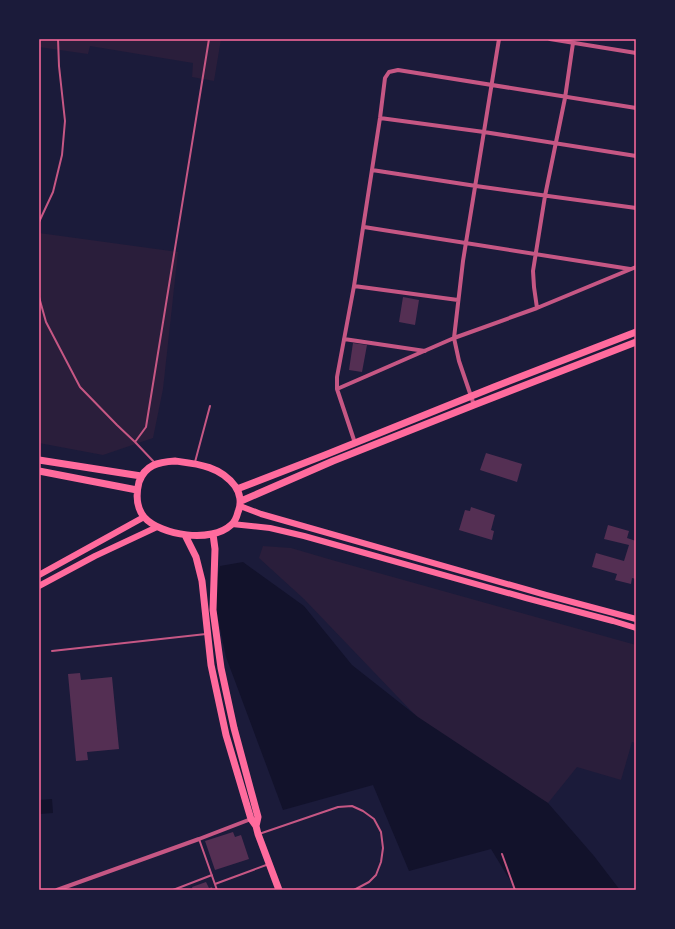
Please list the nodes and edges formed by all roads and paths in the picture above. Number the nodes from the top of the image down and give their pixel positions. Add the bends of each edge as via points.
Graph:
1 (58, 39) edge
2 (209, 39) edge
3 (499, 39) edge
4 (550, 39) edge
5 (573, 43) junction
6 (636, 53) edge
7 (492, 86) junction
8 (565, 98) junction
9 (636, 108) edge
10 (380, 118) junction
11 (484, 132) junction
12 (556, 143) junction
13 (636, 156) edge
14 (372, 170) junction
15 (476, 186) junction
16 (545, 196) junction
17 (636, 208) edge
18 (39, 222) edge
19 (364, 227) junction
20 (467, 243) junction
21 (536, 253) junction
22 (634, 268) edge
23 (354, 286) junction
24 (39, 297) edge
25 (458, 300) junction
26 (537, 308) junction
27 (636, 332) edge
28 (454, 338) junction
29 (344, 339) junction
30 (636, 342) edge
31 (425, 351) junction
32 (337, 389) junction
33 (471, 396) junction
34 (474, 405) junction
35 (210, 406) dead end
36 (135, 442) junction
37 (355, 443) junction
38 (39, 460) edge
39 (195, 463) junction
40 (155, 464) junction
41 (39, 471) edge
42 (141, 476) junction
43 (237, 489) junction
44 (137, 490) junction
45 (240, 504) junction
46 (144, 517) junction
47 (232, 524) junction
48 (157, 527) junction
49 (213, 534) junction
50 (185, 535) junction
51 (39, 575) edge
52 (39, 586) edge
53 (636, 619) edge
54 (636, 628) edge
55 (207, 634) junction
56 (52, 650) dead end
57 (251, 819) junction
58 (256, 826) junction
59 (258, 834) junction
60 (199, 839) junction
61 (502, 854) dead end
62 (270, 864) junction
63 (212, 875) junction
64 (215, 884) junction
65 (360, 889) edge
66 (57, 890) edge
67 (173, 890) edge
68 (217, 890) edge
69 (280, 890) edge
70 (354, 890) edge
71 (515, 890) edge

1 - 18 lane via 65,121 62,155 53,192
2 - 36 lane via 146,427
3 - 7 street
4 - 5 street
5 - 6 street
5 - 8 street
7 - 8 street
7 - 10 street via 398,70 390,72 385,78
7 - 11 street
8 - 9 street
8 - 12 street
10 - 11 street
10 - 14 street
11 - 12 street
11 - 15 street
12 - 13 street
12 - 16 street
14 - 15 street
14 - 19 street
15 - 16 street
15 - 20 street
16 - 17 street
16 - 21 street
19 - 20 street
19 - 23 street
20 - 21 street
20 - 25 street
21 - 22 street
21 - 26 street via 533,271
22 - 26 street
23 - 25 street
23 - 29 street
24 - 36 lane via 46,322 80,387
25 - 28 street
26 - 28 street
27 - 33 main road
28 - 31 street
28 - 33 street
29 - 31 street
29 - 32 street
30 - 34 main road
31 - 32 street
32 - 37 street
33 - 34 street
33 - 37 main road
34 - 45 main road via 333,461
35 - 39 lane
36 - 40 lane
37 - 43 main road
38 - 42 main road
39 - 40 main road via 175,461
39 - 43 main road via 222,473
40 - 42 main road
41 - 44 main road
42 - 44 main road
43 - 45 main road
44 - 46 main road via 139,508
45 - 47 main road
45 - 53 main road via 261,514
46 - 48 main road
46 - 51 main road
47 - 49 main road via 225,530
47 - 54 main road via 270,528 304,536
48 - 50 main road
48 - 52 main road
49 - 50 main road
49 - 58 main road via 213,610 221,668 258,817
50 - 55 main road via 196,557 202,581
55 - 56 lane
55 - 57 main road via 226,735
57 - 58 main road
57 - 60 street
58 - 59 main road
59 - 62 main road
59 - 65 lane via 338,806 352,806 363,811 374,819 381,832 383,848 376,875
60 - 63 lane
60 - 66 street
61 - 71 lane
62 - 64 lane
62 - 69 main road
63 - 64 lane
63 - 67 lane
64 - 68 lane
65 - 70 lane

